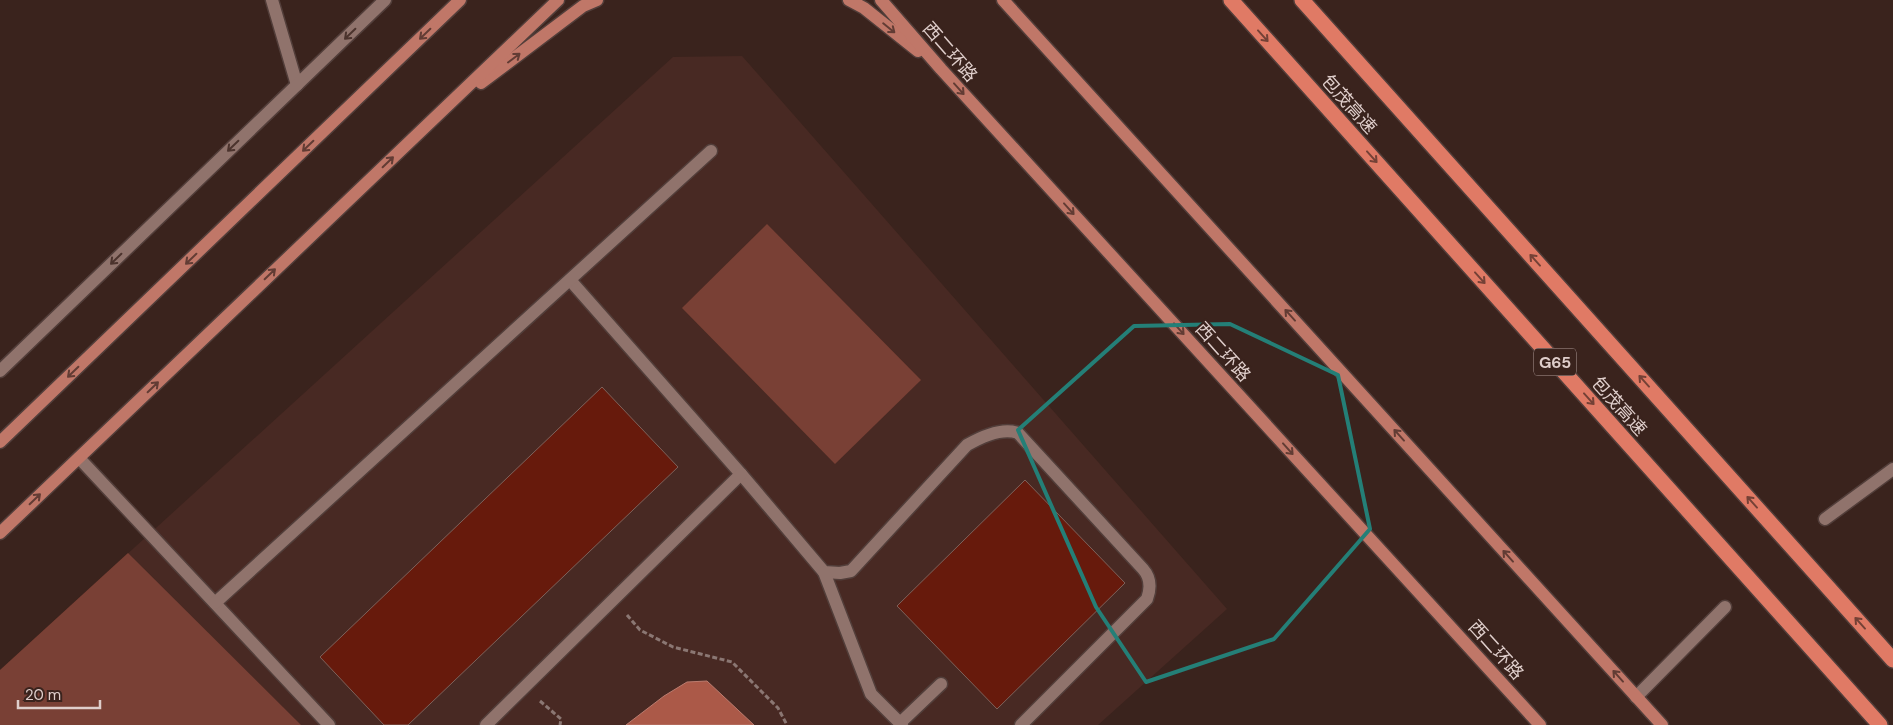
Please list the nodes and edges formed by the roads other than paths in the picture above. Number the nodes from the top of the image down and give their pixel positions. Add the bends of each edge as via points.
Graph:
1 (272, 0) edge
2 (385, 0) edge
3 (460, 0) edge
4 (558, 0) edge
5 (597, 0) edge
6 (850, 0) edge
7 (881, 0) edge
8 (1003, 0) edge
9 (1231, 0) edge
10 (1302, 0) edge
11 (941, 69) junction
12 (297, 85) junction
13 (433, 119) junction
14 (711, 151) dead end
15 (570, 280) junction
16 (0, 371) edge
17 (0, 442) edge
18 (79, 458) junction
19 (1893, 469) edge
20 (741, 474) junction
21 (1825, 519) dead end
22 (0, 533) edge
23 (824, 572) junction
24 (215, 603) junction
25 (1725, 607) dead end
26 (1893, 660) edge
27 (941, 684) dead end
28 (1636, 697) junction
29 (901, 724) edge
30 (330, 725) edge
31 (486, 725) edge
32 (1021, 725) edge
33 (1540, 725) edge
34 (1662, 725) edge
35 (1880, 725) edge

1 - 12 street
2 -> 12 street
3 -> 17 main road
4 - 13 main road
13 -> 5 main road via 583,6
6 -> 11 main road
7 - 11 main road, 西二环路
28 -> 8 main road
9 -> 35 highway, 包茂高速 / G65
26 -> 10 highway, 包茂高速
11 -> 33 main road, 西二环路
12 -> 16 street
18 -> 13 main road
14 - 15 street
15 - 20 street
15 - 24 street
22 -> 18 main road
18 - 24 street
19 - 21 street
20 - 23 street
20 - 31 street
23 - 29 street via 871,694
23 - 32 street via 840,574 851,571 967,445 996,433 1018,433 1144,569 1150,586 1147,598
24 - 30 street
25 - 28 street
27 - 29 street
28 - 34 main road

